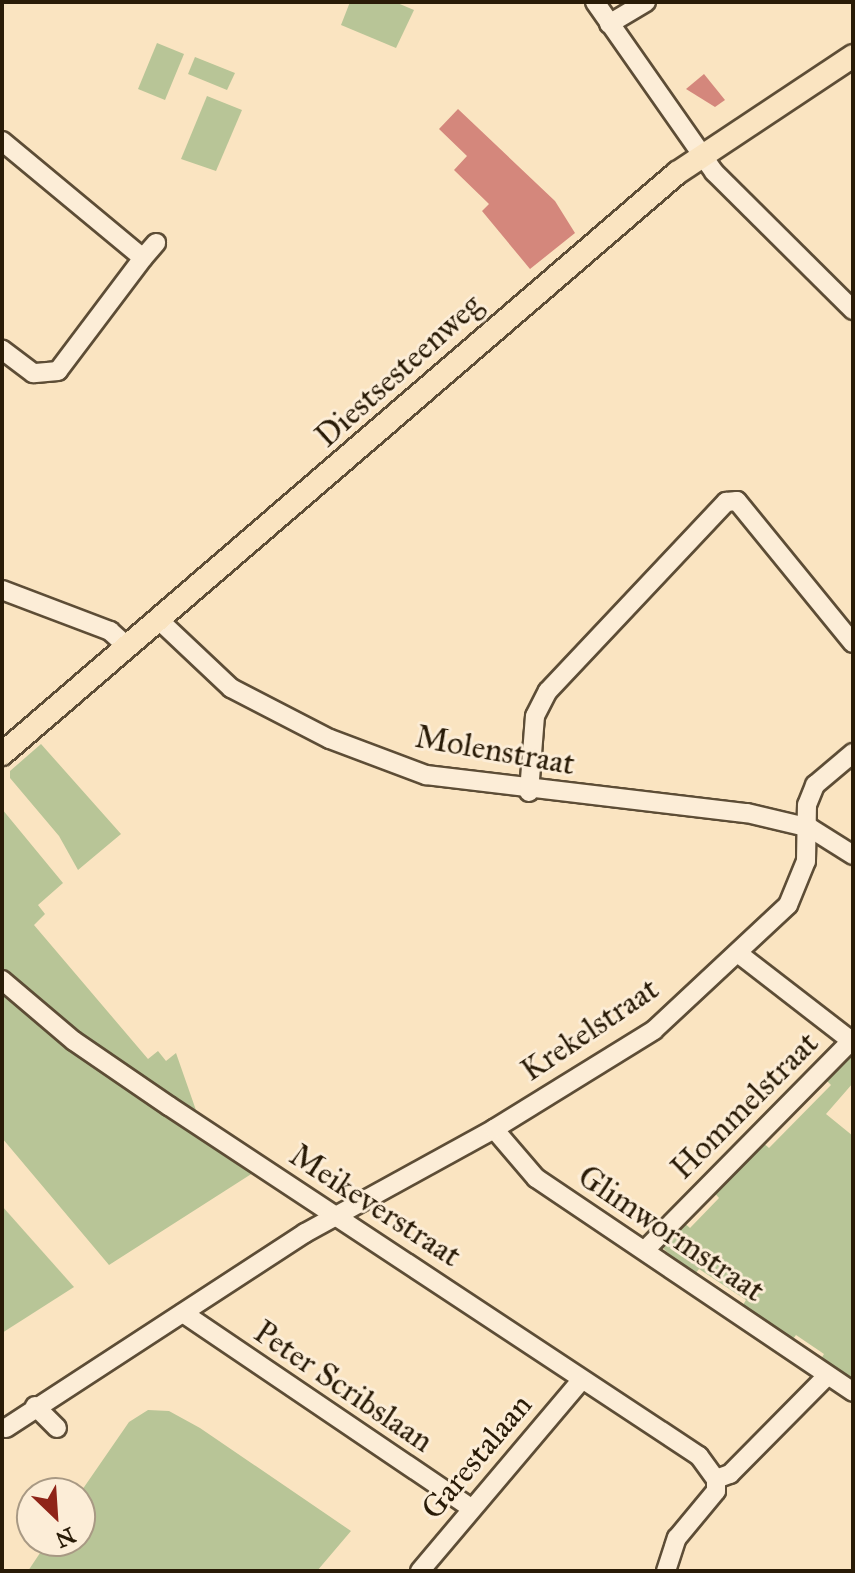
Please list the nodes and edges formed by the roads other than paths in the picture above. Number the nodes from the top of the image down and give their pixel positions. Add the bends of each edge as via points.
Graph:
1 (595, 2) edge
2 (646, 2) edge
3 (609, 24) junction
4 (853, 56) edge
5 (2, 141) edge
6 (701, 156) junction
7 (156, 243) dead end
8 (143, 258) junction
9 (853, 310) edge
10 (2, 350) edge
11 (2, 590) edge
12 (160, 621) junction
13 (853, 643) edge
14 (128, 647) junction
15 (853, 753) edge
16 (2, 754) edge
17 (529, 792) junction
18 (810, 828) junction
19 (853, 855) edge
20 (739, 954) junction
21 (2, 980) edge
22 (852, 1042) edge
23 (494, 1129) junction
24 (333, 1216) junction
25 (647, 1248) junction
26 (183, 1313) junction
27 (827, 1376) junction
28 (580, 1382) junction
29 (853, 1392) edge
30 (35, 1406) junction
31 (57, 1428) dead end
32 (3, 1433) edge
33 (716, 1479) junction
34 (471, 1508) junction
35 (420, 1571) edge
36 (666, 1571) edge

1 - 3 street
2 - 3 street
3 - 6 street
4 - 6 main road, Diestsesteenweg
5 - 8 street
6 - 9 street
6 - 12 main road, Diestsesteenweg
7 - 8 street
8 - 10 street via 58,371 33,373
11 - 14 street via 110,631
12 - 14 main road, Diestsesteenweg
12 - 17 street, Molenstraat via 231,688 307,729 426,775
13 - 17 street via 737,501 726,502 548,691 535,716
14 - 16 main road, Diestsesteenweg
15 - 18 street, Krekelstraat via 815,785 807,805
17 - 18 street, Molenstraat via 747,813
18 - 19 street, Molenstraat
18 - 20 street, Krekelstraat via 799,885
20 - 22 street
20 - 23 street, Krekelstraat via 654,1030
21 - 24 street, Meikeverstraat via 52,1024
22 - 25 street, Hommelstraat
23 - 24 street, Krekelstraat
23 - 25 street, Glimwormstraat via 536,1178
24 - 26 street, Krekelstraat
24 - 28 street, Meikeverstraat
25 - 27 street, Glimwormstraat
26 - 30 street, Krekelstraat
26 - 34 street, Peter Scribslaan
27 - 29 street, Glimwormstraat
27 - 33 street via 730,1474
28 - 33 street, Meikeverstraat via 699,1456
28 - 34 street, Garestalaan
30 - 31 street
30 - 32 street, Krekelstraat
33 - 36 street via 716,1491 677,1538
34 - 35 street, Garestalaan

